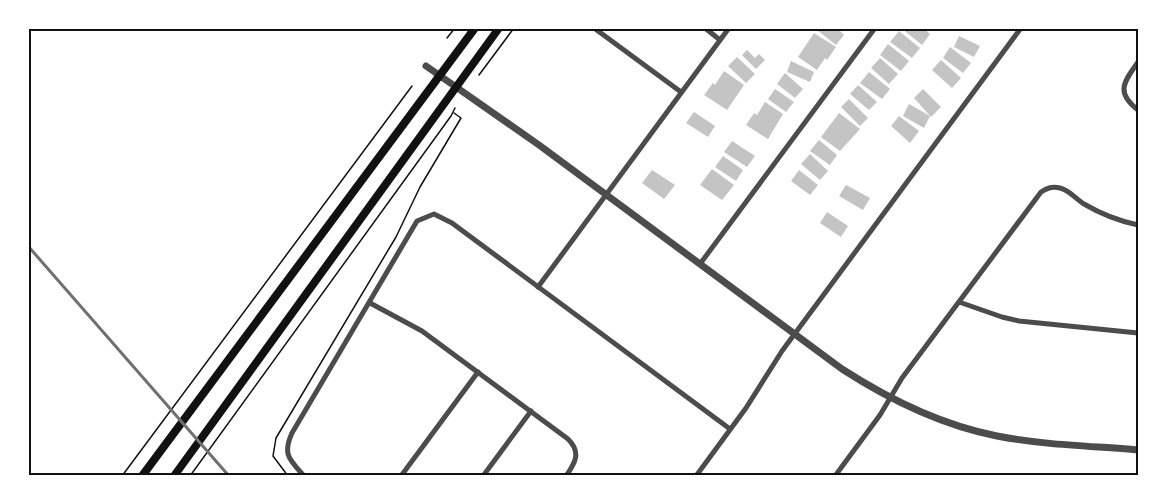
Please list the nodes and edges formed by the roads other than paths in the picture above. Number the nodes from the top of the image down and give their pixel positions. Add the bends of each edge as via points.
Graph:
1 (474, 28) edge
2 (499, 28) edge
3 (594, 28) edge
4 (705, 28) edge
5 (729, 28) edge
6 (875, 28) edge
7 (1010, 28) edge
8 (1019, 31) edge
9 (720, 40) junction
10 (1138, 62) edge
11 (426, 66) dead end
12 (440, 76) junction
13 (455, 87) junction
14 (681, 92) junction
15 (1138, 110) edge
16 (607, 194) junction
17 (1138, 225) edge
18 (700, 264) junction
19 (538, 287) junction
20 (959, 302) junction
21 (370, 303) junction
22 (1138, 333) edge
23 (795, 334) junction
24 (478, 372) junction
25 (890, 399) junction
26 (531, 411) junction
27 (730, 429) junction
28 (1138, 450) edge
29 (175, 473) edge
30 (142, 476) edge
31 (303, 476) edge
32 (401, 476) edge
33 (483, 476) edge
34 (566, 476) edge
35 (696, 476) edge
36 (835, 476) edge

1 - 12 main road
2 - 13 main road
3 - 14 street
4 - 9 street
5 - 9 street
6 - 18 street
7 - 8 street
8 - 23 street
9 - 14 street
10 - 15 street via 1124,91 1128,102
11 - 12 street
12 - 13 street
12 - 30 main road
13 - 16 street
13 - 29 main road
14 - 16 street
16 - 18 street
16 - 19 street
17 - 20 street via 1083,204 1065,189 1048,188 1036,197
18 - 23 street
19 - 21 street via 444,217 434,214 417,221
19 - 27 street
20 - 22 street via 1019,321
20 - 25 street
21 - 24 street via 422,331
21 - 31 street via 288,443 289,459
23 - 25 street
23 - 27 street
24 - 26 street
24 - 32 street
25 - 28 street via 989,434
25 - 36 street
26 - 33 street
26 - 34 street via 574,445 577,458
27 - 35 street

